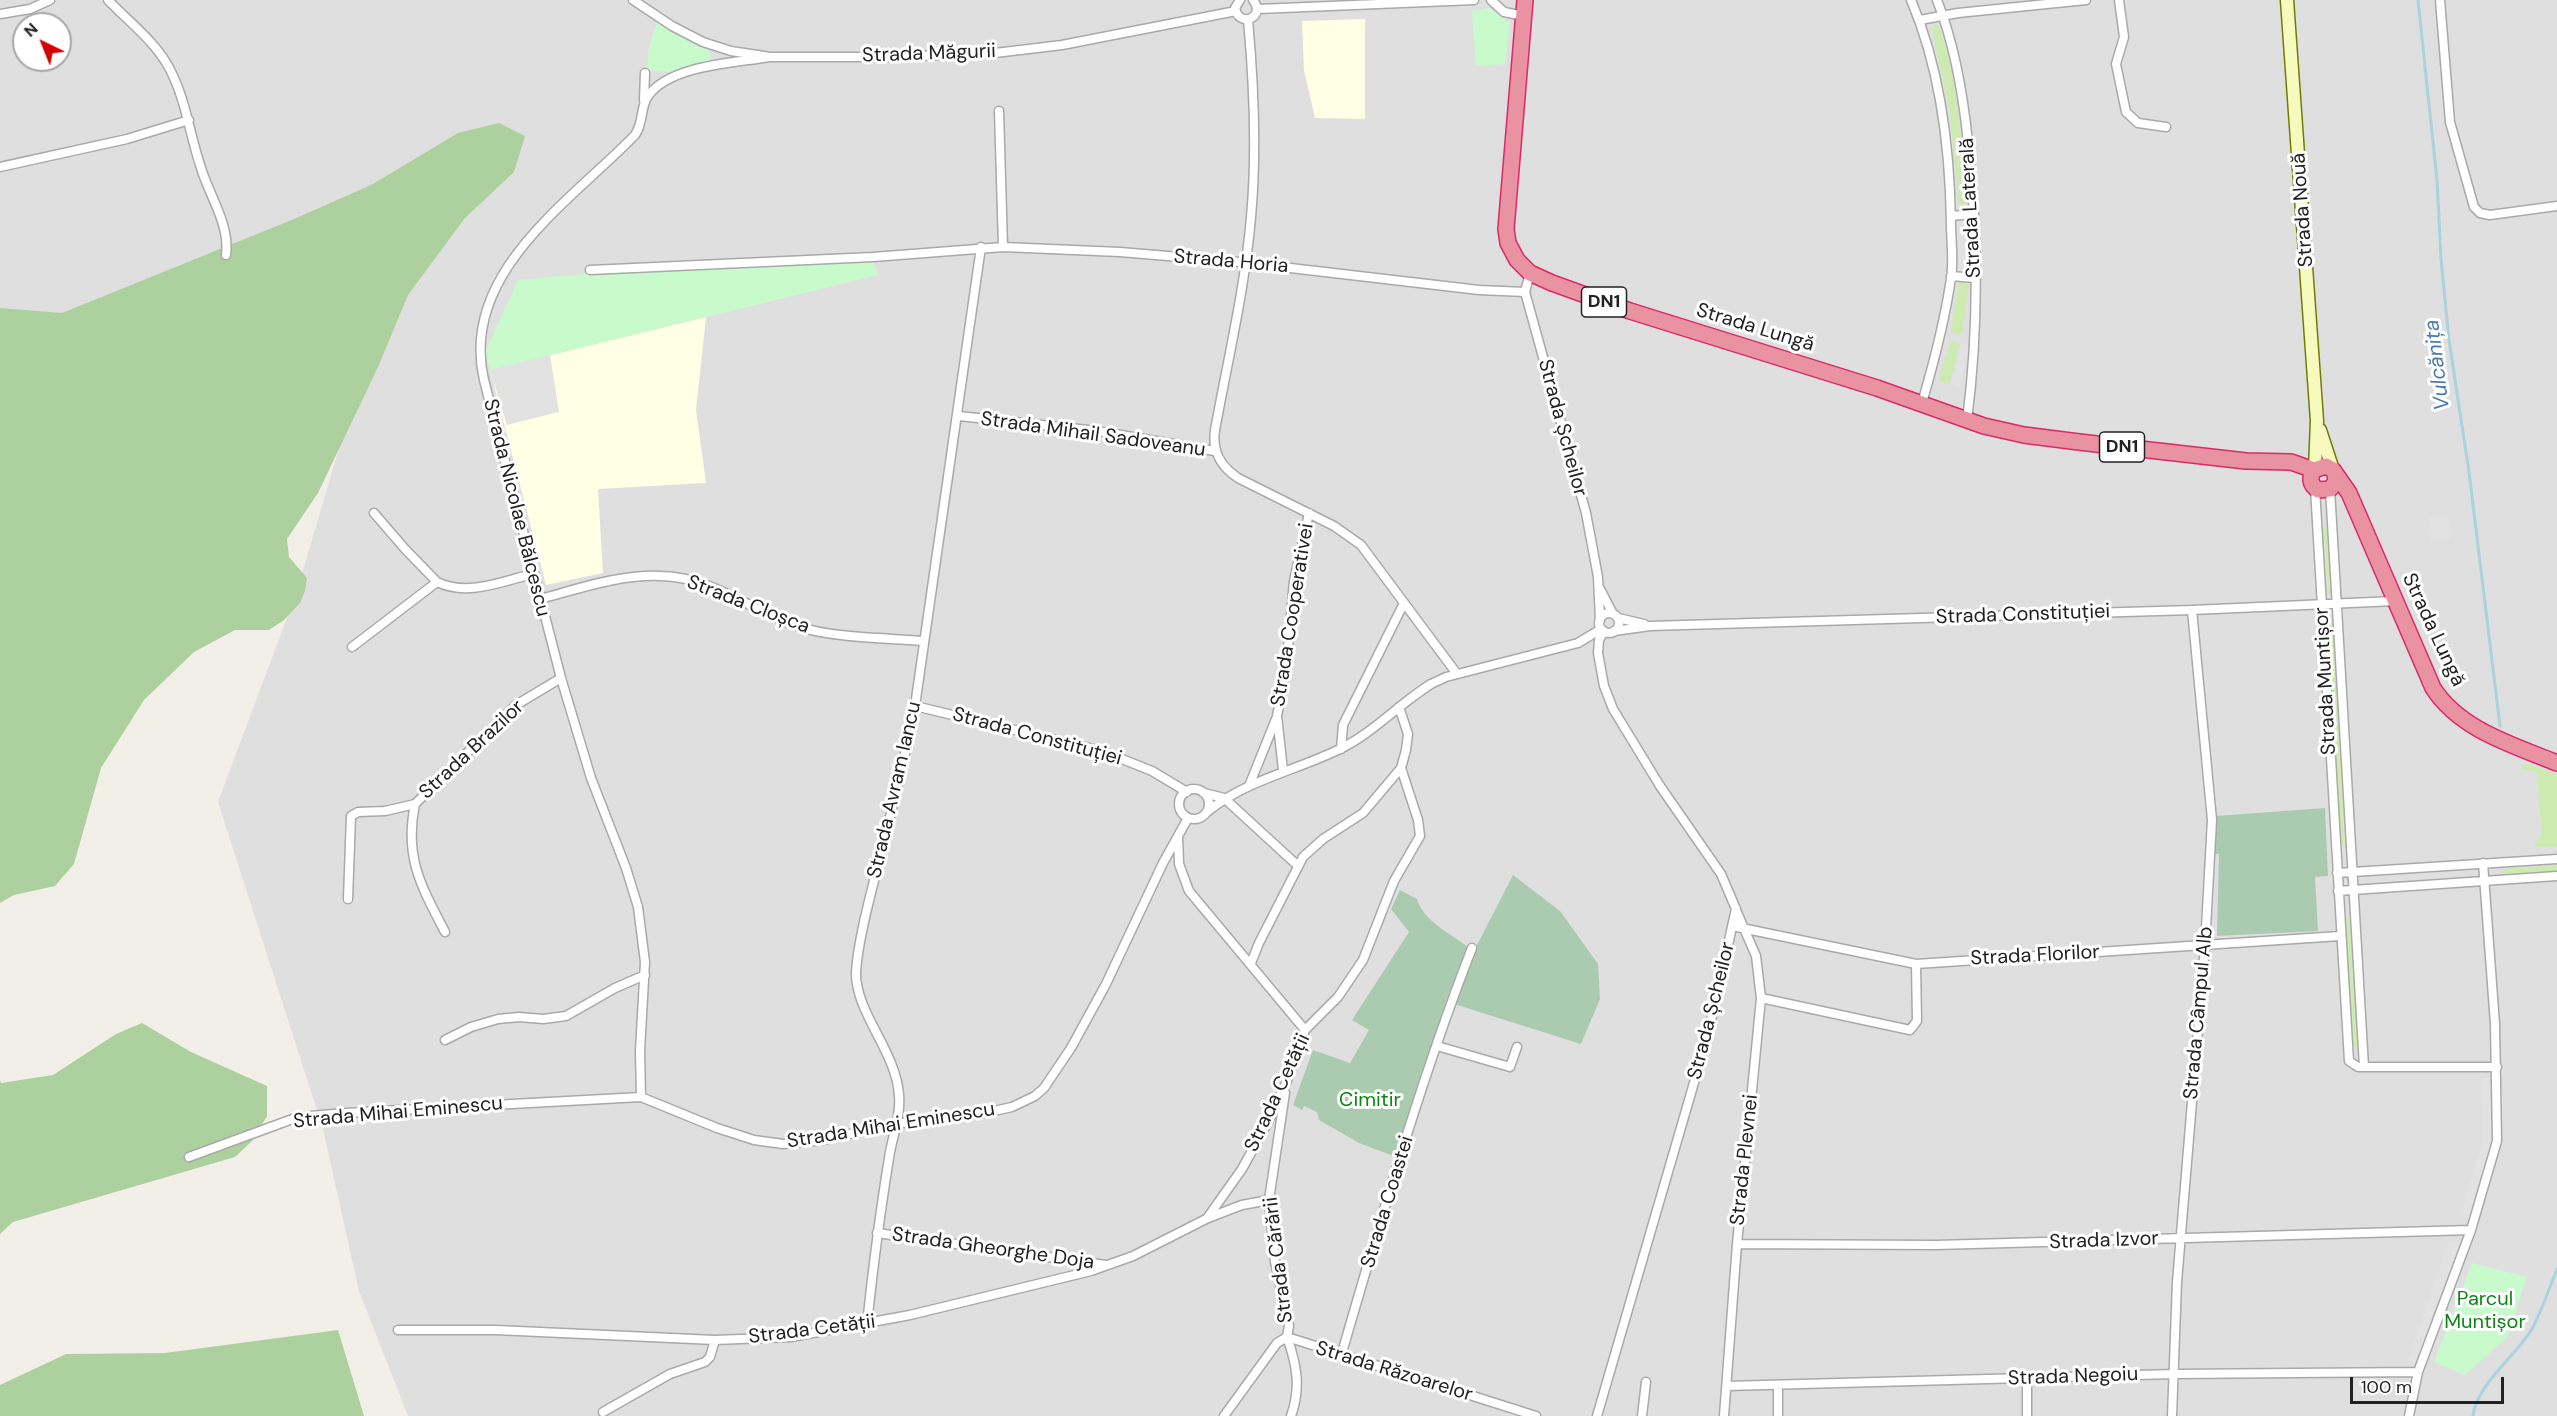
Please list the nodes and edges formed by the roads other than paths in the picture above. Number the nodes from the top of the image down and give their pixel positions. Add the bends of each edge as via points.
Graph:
1 (50, 0) edge
2 (108, 0) edge
3 (633, 0) edge
4 (1240, 0) edge
5 (1474, 0) edge
6 (1491, 0) edge
7 (1525, 0) edge
8 (1911, 0) edge
9 (1937, 0) edge
10 (2086, 0) edge
11 (2119, 0) edge
12 (2287, 0) edge
13 (2440, 0) edge
14 (1256, 4) edge
15 (1236, 11) junction
16 (0, 14) edge
17 (1524, 16) junction
18 (1943, 16) junction
19 (1248, 20) junction
20 (1920, 20) junction
21 (770, 57) junction
22 (645, 73) dead end
23 (644, 101) junction
24 (999, 111) dead end
25 (189, 120) junction
26 (2166, 127) dead end
27 (0, 166) edge
28 (2557, 206) edge
29 (1974, 214) junction
30 (1951, 216) junction
31 (981, 247) junction
32 (1003, 247) junction
33 (226, 255) dead end
34 (1245, 262) junction
35 (590, 270) dead end
36 (1530, 273) junction
37 (1951, 276) junction
38 (1975, 278) junction
39 (1525, 292) junction
40 (1922, 403) junction
41 (959, 416) junction
42 (1967, 420) junction
43 (2317, 421) junction
44 (1215, 451) junction
45 (2323, 479) junction
46 (374, 513) dead end
47 (1309, 513) junction
48 (532, 574) junction
49 (437, 582) junction
50 (1599, 586) junction
51 (540, 599) junction
52 (2395, 601) junction
53 (1404, 603) junction
54 (2338, 604) junction
55 (2322, 605) junction
56 (2192, 610) junction
57 (1616, 616) junction
58 (1650, 626) junction
59 (1602, 627) junction
60 (1614, 631) junction
61 (924, 641) junction
62 (352, 647) dead end
63 (1457, 674) junction
64 (561, 678) junction
65 (915, 706) junction
66 (1399, 707) junction
67 (1277, 716) junction
68 (1341, 749) junction
69 (2557, 763) edge
70 (1401, 768) junction
71 (1283, 770) junction
72 (1249, 786) junction
73 (1187, 792) junction
74 (1204, 793) junction
75 (1224, 798) junction
76 (415, 804) junction
77 (1207, 812) junction
78 (1188, 818) junction
79 (1178, 836) junction
80 (2557, 859) edge
81 (2482, 863) junction
82 (1297, 865) junction
83 (2353, 872) junction
84 (2337, 873) junction
85 (2557, 876) edge
86 (2484, 880) junction
87 (2354, 890) junction
88 (2338, 891) junction
89 (348, 899) dead end
90 (1736, 909) junction
91 (1732, 926) junction
92 (1745, 928) junction
93 (445, 932) dead end
94 (2340, 936) junction
95 (2205, 946) junction
96 (1472, 948) dead end
97 (1251, 963) junction
98 (1916, 963) junction
99 (645, 975) junction
100 (1761, 998) junction
101 (1305, 1030) junction
102 (445, 1040) dead end
103 (1437, 1046) junction
104 (1517, 1047) dead end
105 (2364, 1067) junction
106 (2497, 1067) junction
107 (1286, 1083) junction
108 (641, 1097) junction
109 (895, 1124) junction
110 (189, 1157) dead end
111 (1269, 1200) junction
112 (1208, 1218) junction
113 (2471, 1230) junction
114 (877, 1233) junction
115 (2181, 1239) junction
116 (1737, 1244) junction
117 (1109, 1265) junction
118 (867, 1324) junction
119 (398, 1330) dead end
120 (1287, 1337) junction
121 (715, 1340) junction
122 (1341, 1356) junction
123 (2418, 1372) junction
124 (2174, 1374) junction
125 (2027, 1378) junction
126 (1646, 1382) dead end
127 (1778, 1385) junction
128 (1727, 1386) junction
129 (603, 1412) dead end
130 (1224, 1416) edge
131 (1291, 1416) edge
132 (1536, 1416) edge
133 (1597, 1416) edge
134 (1642, 1416) edge
135 (1724, 1416) edge
136 (1778, 1416) edge
137 (2027, 1416) edge
138 (2172, 1416) edge
139 (2409, 1416) edge

1 - 16 street via 30,9
2 - 25 street via 167,63
3 - 21 street, Strada Măgurii via 703,42
4 - 15 street
5 - 14 street
6 - 17 street via 1504,12
7 - 17 highway, Strada Lungă / DN1
8 - 20 street, Strada Laterală
9 - 18 street, Strada Laterală
10 - 18 street
11 - 26 street via 2124,37 2116,64 2126,112 2138,123
12 - 43 main road, Strada Nouă
13 - 28 street via 2450,122 2474,207 2490,215
14 - 19 street via 1256,15
15 - 19 street
15 - 21 street, Strada Măgurii via 1007,52
17 - 36 highway, Strada Lungă / DN1 via 1506,229 1512,252
18 - 20 street
18 - 29 street, Strada Laterală via 1965,119
19 - 34 street via 1254,138
20 - 30 street, Strada Laterală via 1944,122
21 - 23 street via 678,74 659,85
22 - 23 street, Strada Nicolae Bălcescu
23 - 48 street, Strada Nicolae Bălcescu via 635,135 534,232 505,274 482,323 481,369
24 - 32 street
25 - 27 street via 127,140
25 - 33 street via 200,168 228,241
29 - 30 street
29 - 38 street, Strada Laterală
30 - 37 street, Strada Laterală
31 - 32 street, Strada Horia
31 - 35 street, Strada Horia via 873,257
31 - 41 street, Strada Avram Iancu
32 - 34 street, Strada Horia
34 - 39 street, Strada Horia
34 - 44 street via 1215,430
36 - 39 street
36 - 40 highway, Strada Lungă / DN1 via 1630,311
37 - 38 street
37 - 40 street, Strada Laterală
38 - 42 street, Strada Laterală via 1975,359
39 - 50 street, Strada Șcheilor via 1586,513
40 - 42 highway, Strada Lungă / DN1
41 - 44 street, Strada Mihail Sadoveanu via 1097,431
41 - 61 street, Strada Avram Iancu
42 - 45 highway, Strada Lungă / DN1 via 2024,435 2246,461 2291,462
43 - 45 main road, Strada Nouă
43 - 45 main road, Strada Nouă
44 - 47 street, Strada Mihail Sadoveanu via 1232,474
45 - 52 highway, Strada Lungă via 2349,493
45 - 54 street, Strada Muntișor
45 - 55 street, Strada Muntișor
46 - 49 street
47 - 53 street, Strada Mihail Sadoveanu via 1361,545
47 - 67 street, Strada Cooperativei via 1294,581 1287,662
48 - 49 street via 472,589
48 - 51 street, Strada Nicolae Bălcescu
49 - 62 street
50 - 57 street, Strada Șcheilor
50 - 59 street, Strada Șcheilor
51 - 61 street, Strada Cloșca via 637,576 662,576 701,582 782,621 815,631
51 - 64 street, Strada Nicolae Bălcescu
52 - 54 street, Strada Constituției
52 - 69 highway, Strada Lungă via 2440,699 2455,714 2488,734
53 - 63 street, Strada Mihail Sadoveanu
53 - 68 street via 1344,724
54 - 55 street, Strada Constituției
54 - 83 street, Strada Muntișor
55 - 56 street, Strada Constituției
55 - 84 street, Strada Muntișor
56 - 58 street, Strada Constituției
56 - 95 street, Strada Câmpul Alb via 2211,801
57 - 58 street, Strada Constituției
57 - 59 street via 1605,614
57 - 60 street via 1618,627
58 - 60 street, Strada Constituției
59 - 60 street, Strada Constituției
59 - 63 street via 1589,638 1568,646
59 - 90 street, Strada Șcheilor via 1598,653 1608,697 1660,786 1721,874
61 - 65 street, Strada Avram Iancu
63 - 66 street via 1431,684
64 - 76 street, Strada Brazilor via 516,705
64 - 99 street, Strada Nicolae Bălcescu via 600,805 633,888
65 - 73 street, Strada Constituției via 1102,751 1152,771
65 - 109 street, Strada Avram Iancu via 856,969 858,990 897,1076 900,1108
66 - 68 street
66 - 70 street via 1408,734
67 - 71 street, Strada Cooperativei
67 - 72 street, Strada Cooperativei
68 - 71 street
70 - 82 street via 1363,813 1323,839
70 - 101 street, Strada Cetății via 1420,836 1394,881 1358,969 1338,997
71 - 72 street
72 - 75 street
73 - 74 street
73 - 78 street via 1180,807
74 - 75 street
74 - 77 street via 1209,801
75 - 77 street
75 - 82 street
76 - 89 street, Strada Brazilor via 351,816
76 - 93 street, Strada Brazilor via 411,821 415,872
77 - 78 street via 1197,819
78 - 79 street, Strada Mihai Eminescu
79 - 97 street via 1179,864 1189,891
79 - 109 street, Strada Mihai Eminescu via 1085,1024 1044,1088 1012,1107
80 - 81 street
81 - 83 street
81 - 86 street
82 - 97 street
83 - 84 street
83 - 87 street, Strada Muntișor
84 - 88 street, Strada Muntișor
85 - 86 street
86 - 87 street
86 - 106 street
87 - 88 street
87 - 105 street, Strada Muntișor
88 - 94 street, Strada Muntișor
90 - 91 street, Strada Șcheilor
90 - 92 street, Strada Plevnei
91 - 92 street, Strada Florilor
91 - 133 street, Strada Șcheilor via 1707,1038
92 - 98 street, Strada Florilor
92 - 100 street, Strada Plevnei via 1756,956
94 - 95 street, Strada Florilor
94 - 105 street, Strada Muntișor via 2348,1056 2353,1065
95 - 98 street, Strada Florilor
95 - 115 street, Strada Câmpul Alb
96 - 103 street, Strada Coastei
97 - 101 street
98 - 100 street via 1917,1021 1910,1030
99 - 102 street via 566,1016 498,1019 471,1026
99 - 108 street, Strada Nicolae Bălcescu
100 - 116 street, Strada Plevnei
101 - 107 street, Strada Cetății
103 - 104 street via 1510,1066
103 - 122 street, Strada Coastei
105 - 106 street
106 - 113 street via 2497,1141
107 - 111 street, Strada Cărării
107 - 112 street, Strada Cetății via 1248,1160
108 - 109 street, Strada Mihai Eminescu via 717,1128 783,1144 823,1140
108 - 110 street, Strada Mihai Eminescu via 298,1118
109 - 114 street, Strada Avram Iancu
111 - 112 street, Strada Cetății
111 - 120 street, Strada Cărării via 1275,1262 1289,1326
112 - 117 street, Strada Cetății
113 - 115 street, Strada Izvor
113 - 123 street
114 - 117 street, Strada Gheorghe Doja
114 - 118 street, Strada Avram Iancu
115 - 116 street, Strada Izvor via 1936,1245
115 - 124 street, Strada Câmpul Alb
116 - 128 street, Strada Plevnei
117 - 118 street, Strada Cetății
118 - 121 street, Strada Cetății via 791,1337
119 - 121 street, Strada Cetății via 496,1330
120 - 122 street, Strada Răzoarelor
120 - 130 street, Strada Cărării via 1277,1343
120 - 131 street via 1298,1380
121 - 129 street via 705,1362 670,1374
122 - 132 street, Strada Răzoarelor
123 - 124 street, Strada Negoiu
123 - 139 street
124 - 125 street, Strada Negoiu
124 - 138 street, Strada Câmpul Alb
125 - 127 street, Strada Negoiu
125 - 137 street
126 - 134 street
127 - 128 street, Strada Negoiu
127 - 136 street
128 - 135 street, Strada Plevnei

